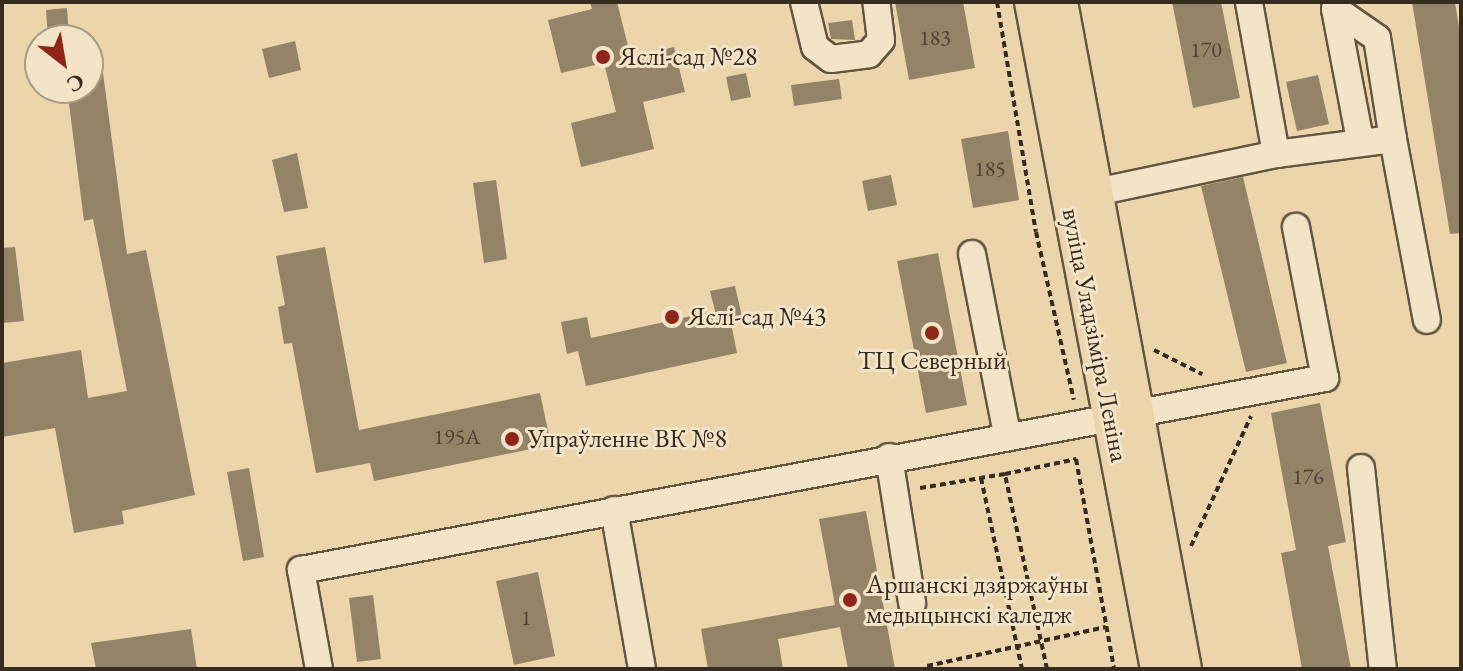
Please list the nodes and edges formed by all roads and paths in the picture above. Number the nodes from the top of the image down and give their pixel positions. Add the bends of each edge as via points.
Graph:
1 (804, 2) edge
2 (876, 2) edge
3 (997, 2) edge
4 (1032, 2) edge
5 (1060, 2) edge
6 (1249, 2) edge
7 (1393, 139) junction
8 (1360, 140) junction
9 (1276, 154) junction
10 (1096, 192) junction
11 (1296, 227) dead end
12 (972, 254) dead end
13 (1427, 320) dead end
14 (1154, 350) dead end
15 (1242, 395) junction
16 (1074, 402) dead end
17 (1124, 414) junction
18 (1007, 434) junction
19 (1075, 448) dead end
20 (889, 457) junction
21 (1076, 459) junction
22 (1361, 468) dead end
23 (1005, 474) junction
24 (981, 478) junction
25 (895, 492) junction
26 (614, 510) junction
27 (1189, 550) dead end
28 (912, 603) dead end
29 (1106, 627) junction
30 (1042, 641) junction
31 (1017, 647) junction
32 (927, 666) dead end
33 (319, 669) edge
34 (642, 669) edge
35 (1022, 669) edge
36 (1047, 669) edge
37 (1114, 669) edge
38 (1158, 669) edge
39 (1184, 669) edge
40 (1383, 669) edge

1 - 2 street via 815,47 831,59 869,54 881,40
3 - 16 path via 1036,232
4 - 17 main road, вуліца Уладзіміра Леніна
5 - 10 main road, вуліца Уладзіміра Леніна
6 - 9 street
7 - 8 street
7 - 8 street via 1377,38 1335,9
7 - 13 street
8 - 9 street
9 - 10 street
10 - 17 main road, вуліца Уладзіміра Леніна
11 - 15 street via 1325,378
12 - 18 street
14 - 15 path
15 - 17 street
15 - 27 path via 1252,415
17 - 18 street
17 - 38 main road, вуліца Уладзіміра Леніна
17 - 39 main road, вуліца Уладзіміра Леніна
18 - 20 street
19 - 21 path
20 - 25 street
20 - 26 street
21 - 23 path
21 - 29 path
22 - 40 street
23 - 24 path
23 - 30 path
24 - 25 path
24 - 31 path
25 - 28 street
26 - 33 street via 301,570
26 - 34 street
29 - 30 path
29 - 37 path
30 - 31 path
30 - 36 path
31 - 32 path
31 - 35 path

